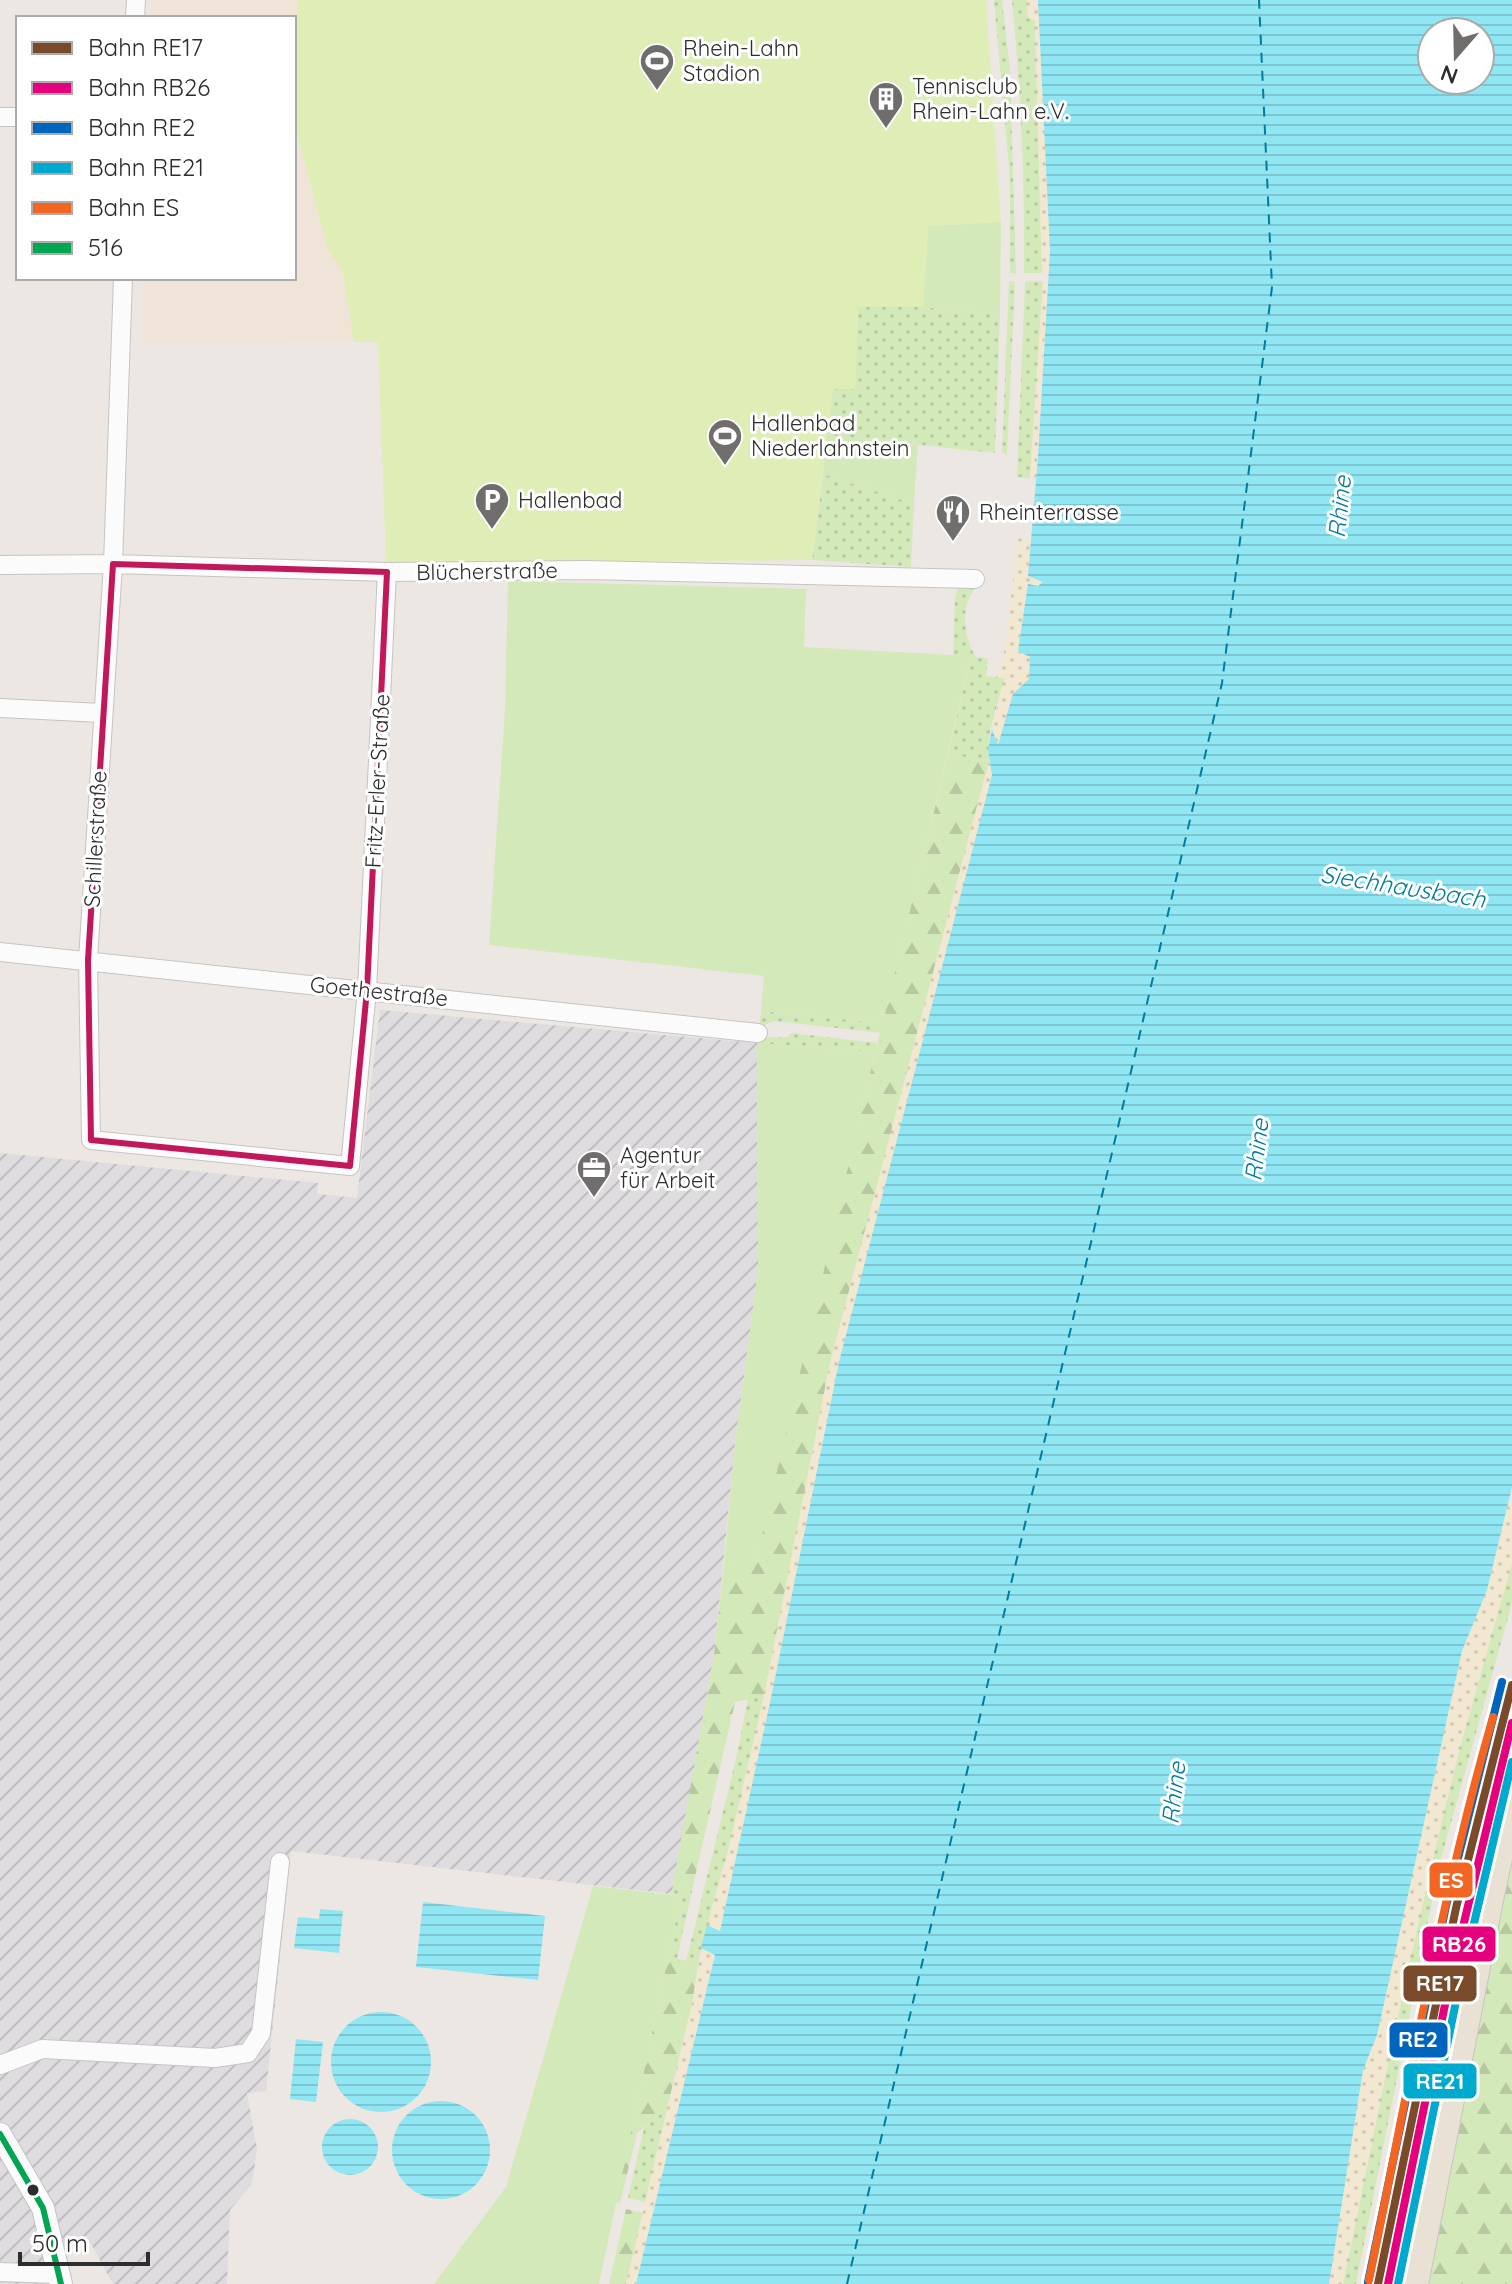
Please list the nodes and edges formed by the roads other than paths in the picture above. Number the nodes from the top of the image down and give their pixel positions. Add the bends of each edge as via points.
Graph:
1 (123, 280) edge
2 (113, 564) junction
3 (0, 565) edge
4 (387, 572) junction
5 (975, 579) dead end
6 (0, 708) edge
7 (102, 713) junction
8 (0, 952) edge
9 (88, 960) junction
10 (367, 990) junction
11 (758, 1033) dead end
12 (350, 1166) joint
13 (1512, 1799) edge
14 (280, 1862) dead end
15 (0, 2065) edge
16 (0, 2134) edge
17 (0, 2272) edge
18 (60, 2279) edge
19 (1415, 2284) edge

1 - 2 street, Schillerstraße
2 - 3 street, Blücherstraße
2 - 4 street, Blücherstraße
2 - 7 street, Schillerstraße
4 - 5 street, Blücherstraße via 587,570
4 - 10 street, Fritz-Erler-Straße
6 - 7 street
7 - 9 street, Schillerstraße
8 - 9 street, Goethestraße
9 - 10 street, Goethestraße
9 - 12 street, Schillerstraße via 91,1140
10 - 11 street, Goethestraße
10 - 12 street, Fritz-Erler-Straße
13 - 19 main road
14 - 15 street via 261,2033 248,2053 215,2058 42,2049
16 - 18 street via 43,2208
17 - 18 street

